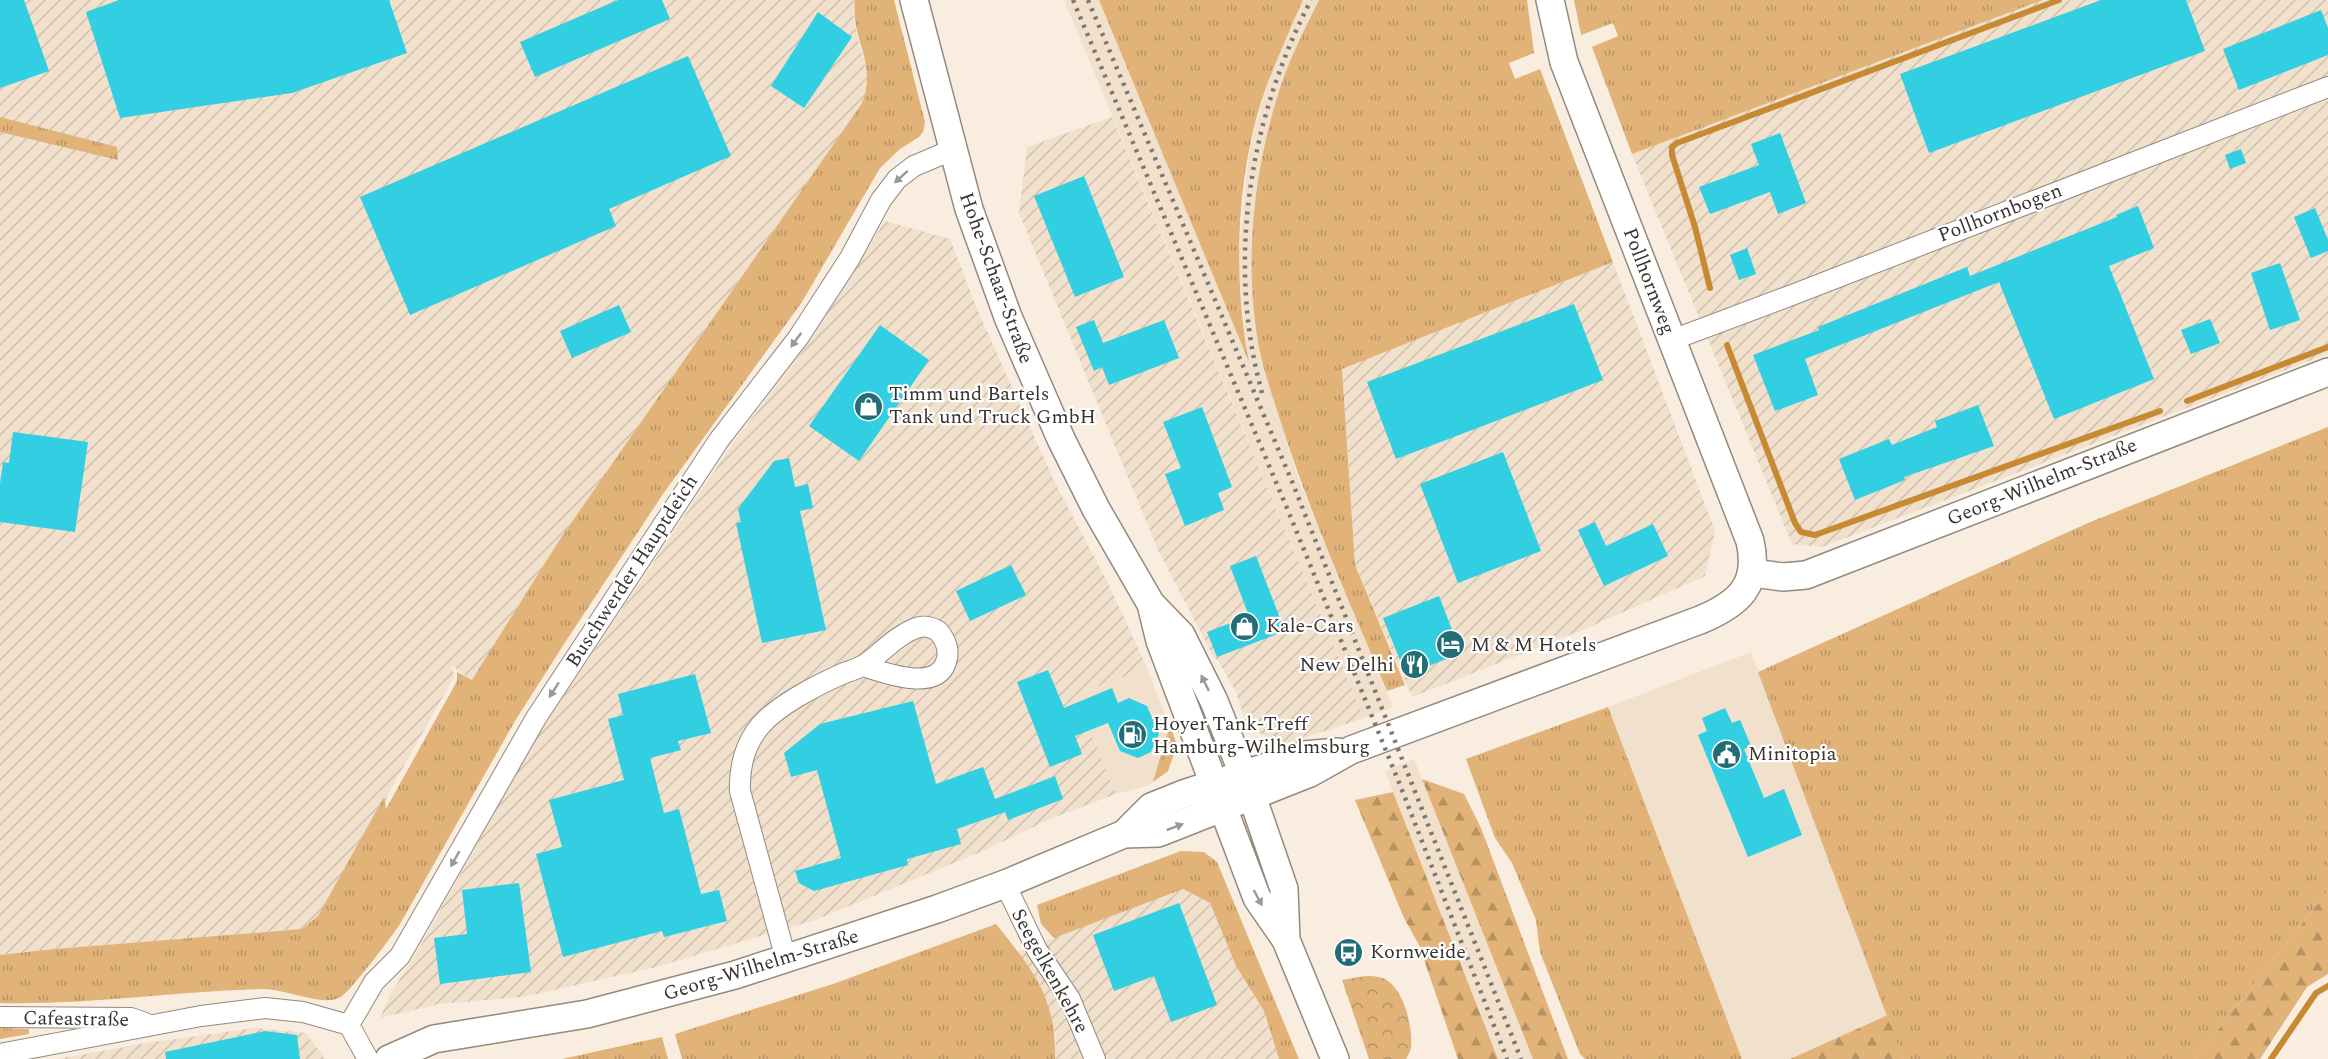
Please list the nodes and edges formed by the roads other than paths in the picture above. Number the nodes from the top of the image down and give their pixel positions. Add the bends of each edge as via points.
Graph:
1 (914, 0) edge
2 (1550, 0) edge
3 (2328, 87) edge
4 (952, 150) junction
5 (1672, 340) junction
6 (2328, 372) edge
7 (1754, 566) junction
8 (1151, 604) junction
9 (863, 666) dead end
10 (1214, 783) junction
11 (1248, 785) junction
12 (1223, 808) junction
13 (1124, 834) junction
14 (1005, 884) junction
15 (1286, 940) junction
16 (786, 959) junction
17 (0, 1017) edge
18 (151, 1025) junction
19 (349, 1025) junction
20 (0, 1054) edge
21 (368, 1059) edge
22 (389, 1059) edge
23 (1095, 1059) edge
24 (1335, 1059) edge

1 - 4 main road, Hohe-Schaar-Straße
2 - 5 main road, Pollhornweg via 1564,62
3 - 5 street, Pollhornbogen
4 - 8 main road, Hohe-Schaar-Straße via 981,245 1028,367 1084,486
4 -> 19 street, Buschwerder Hauptdeich via 914,166 897,179 881,200 850,258 798,338 719,440 536,718 400,956 374,982
5 - 7 main road, Pollhornweg via 1750,541
6 - 7 main road, Georg-Wilhelm-Straße via 1806,575 1783,577
7 - 11 main road, Georg-Wilhelm-Straße via 1749,582 1716,613 1352,750 1310,773
8 - 10 main road, Hohe-Schaar-Straße via 1160,641
11 -> 8 main road, Hohe-Schaar-Straße via 1214,701 1181,635
9 - 16 street via 784,706 761,724 744,755 740,791
10 - 11 main road, Georg-Wilhelm-Straße
10 - 12 main road
10 - 13 main road, Georg-Wilhelm-Straße via 1151,807
11 - 12 main road, Georg-Wilhelm-Straße
11 - 15 main road via 1284,889
13 -> 12 main road, Georg-Wilhelm-Straße via 1158,833
12 -> 15 main road via 1257,898
13 - 14 main road, Georg-Wilhelm-Straße
14 - 16 main road, Georg-Wilhelm-Straße
14 - 23 street, Seegelkenkehre via 1037,950 1070,999
15 - 24 main road
16 - 22 main road, Georg-Wilhelm-Straße via 628,1005 434,1039
17 - 18 street, Cafeastraße via 131,1018
18 - 19 street via 265,1008 303,1012
18 - 20 street
19 - 21 street

